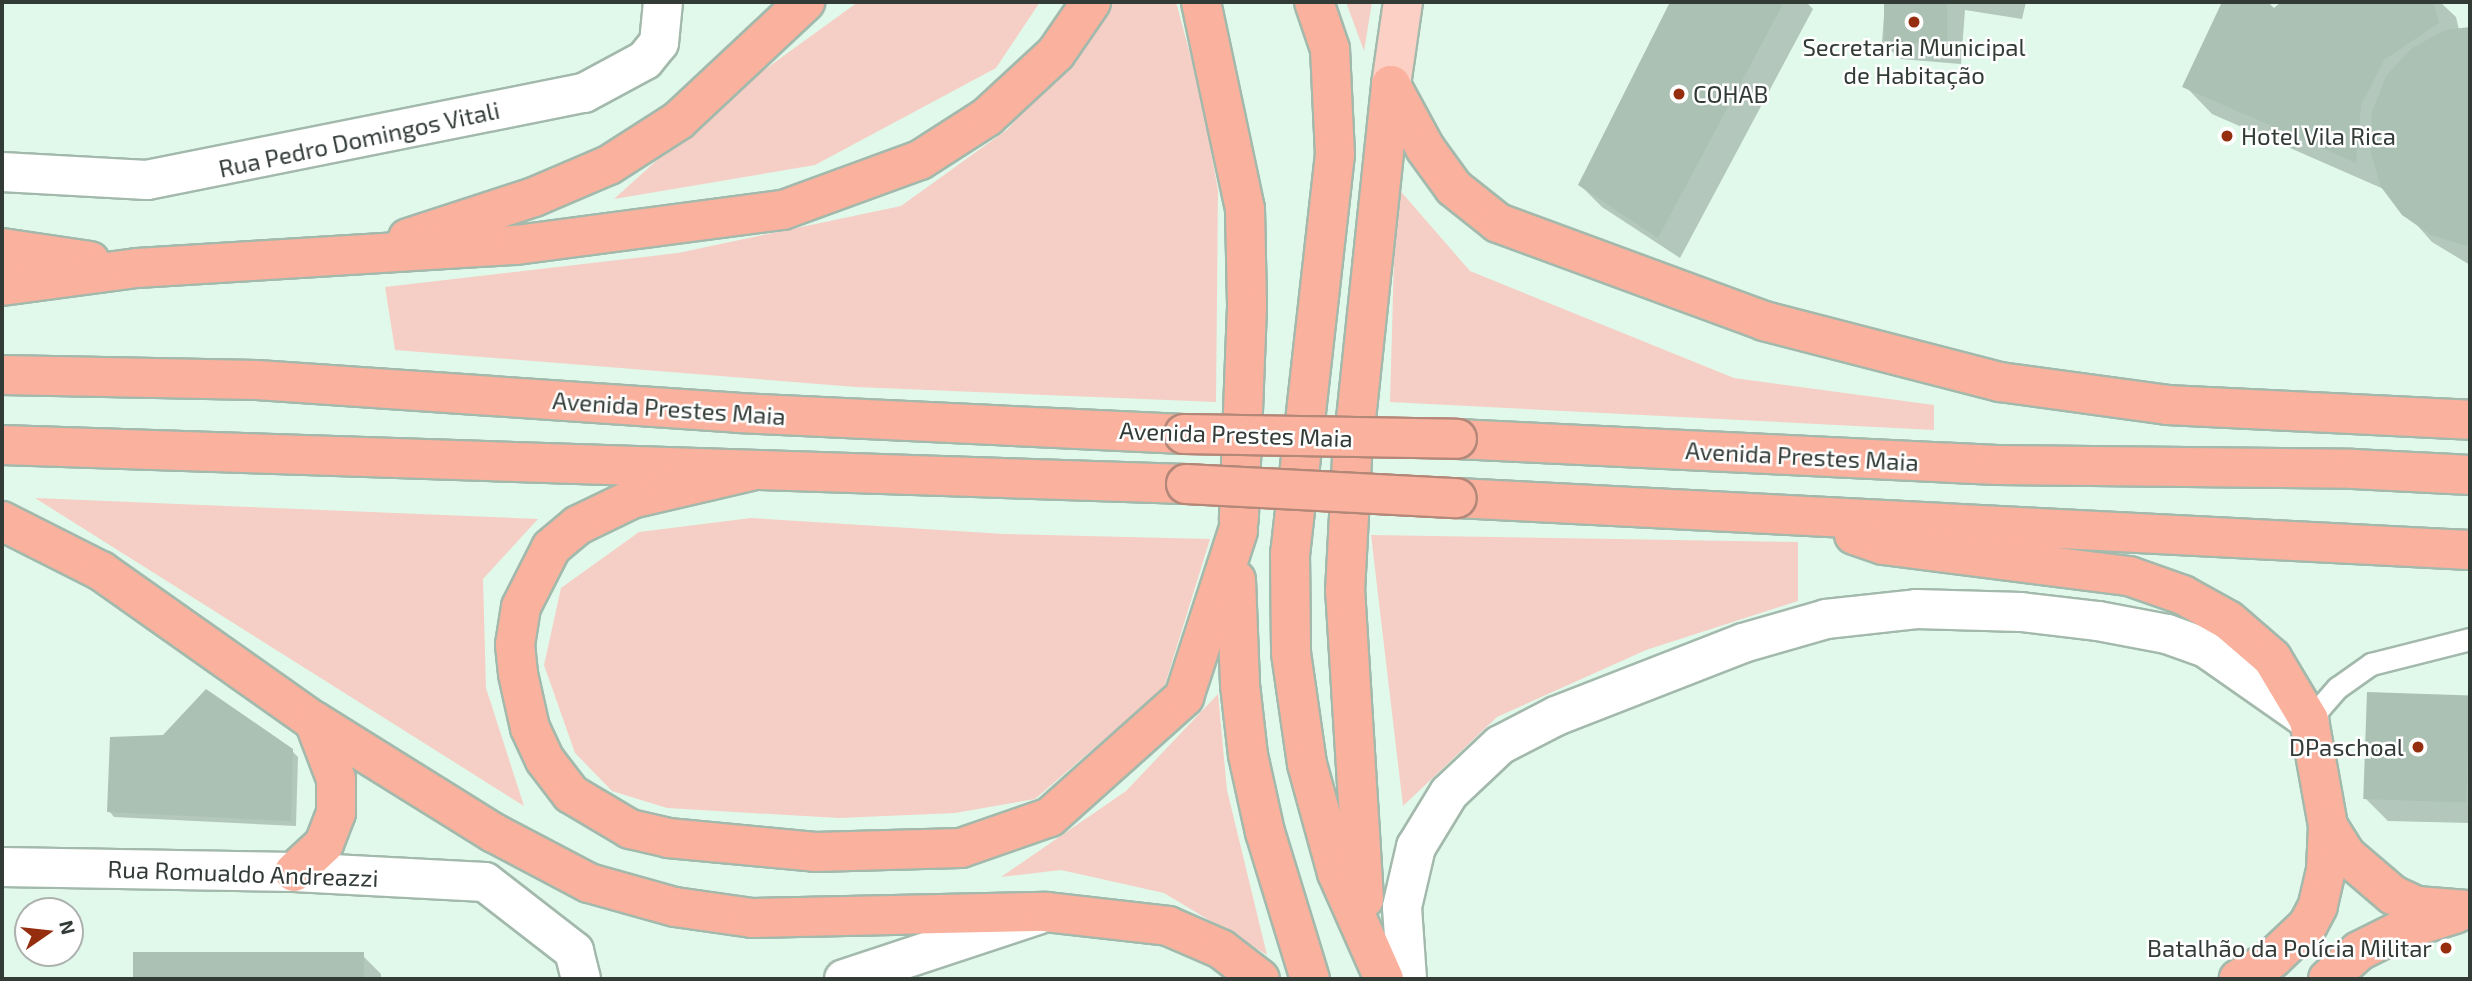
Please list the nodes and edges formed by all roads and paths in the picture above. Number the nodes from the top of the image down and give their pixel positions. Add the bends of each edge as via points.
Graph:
1 (663, 2) edge
2 (805, 2) edge
3 (1091, 2) edge
4 (1201, 2) edge
5 (1314, 2) edge
6 (1403, 2) edge
7 (1391, 85) junction
8 (2, 172) edge
9 (2, 248) edge
10 (352, 256) junction
11 (137, 268) junction
12 (2, 286) edge
13 (2, 375) edge
14 (2470, 420) edge
15 (2, 444) edge
16 (751, 471) junction
17 (2470, 475) edge
18 (1822, 515) junction
19 (2, 521) edge
20 (1238, 531) junction
21 (2470, 550) edge
22 (2470, 639) edge
23 (2309, 719) junction
24 (314, 720) junction
25 (2328, 826) junction
26 (2, 867) edge
27 (293, 872) junction
28 (2469, 910) edge
29 (1046, 912) junction
30 (1377, 965) edge
31 (581, 979) edge
32 (844, 979) edge
33 (1259, 979) edge
34 (1310, 979) edge
35 (1407, 979) edge
36 (2239, 979) edge
37 (2328, 979) edge

1 - 8 street, Rua Pedro Domingos Vitali via 659,43 645,60 584,93 147,180
2 - 10 highway via 679,120 610,164 534,197
3 - 10 highway via 1056,53 987,117 920,160 783,210 516,245
4 - 20 highway via 1245,209 1247,307
5 - 30 highway via 1330,49 1335,154 1290,553 1291,653 1307,764 1337,873
6 - 7 main road
7 - 14 highway via 1425,148 1454,188 1498,223 1764,321 2000,382 2141,402
7 - 30 highway via 1352,457 1345,592 1354,700 1353,780
9 - 11 highway
10 - 11 highway
11 - 12 highway
13 - 17 highway, Avenida Prestes Maia, bridge via 257,380 738,413 1184,434 1457,439 1997,465 2353,469
15 - 16 highway
16 - 18 highway, bridge via 1186,484
16 - 20 highway via 632,499 578,525 551,548 521,607 515,645 518,674 530,728 545,760 571,794 630,829 668,838 815,852 961,848 1050,817 1184,697
18 - 21 highway
18 - 23 highway via 1852,534 1883,545 2066,565 2129,576 2183,595 2228,620 2259,645
19 - 24 highway via 101,571
20 - 34 highway via 1235,606 1248,755 1269,845
22 - 23 lane via 2371,664 2337,688
23 - 25 highway
23 - 35 street via 2206,648 2167,634 2021,612 1916,609 1826,619 1743,643 1556,716 1500,745 1449,793 1416,847 1402,907
24 - 27 highway via 335,779 336,813 324,844
24 - 29 highway via 494,833 589,883 676,907 752,918
25 - 28 highway via 2346,855 2393,895 2417,906
25 - 36 highway via 2326,870 2318,906 2308,925 2272,959
26 - 27 street, Rua Romualdo Andreazzi
27 - 31 street, Rua Romualdo Andreazzi via 485,882 574,951
28 - 37 highway via 2359,951
29 - 32 street
29 - 33 highway via 1168,926 1221,949

